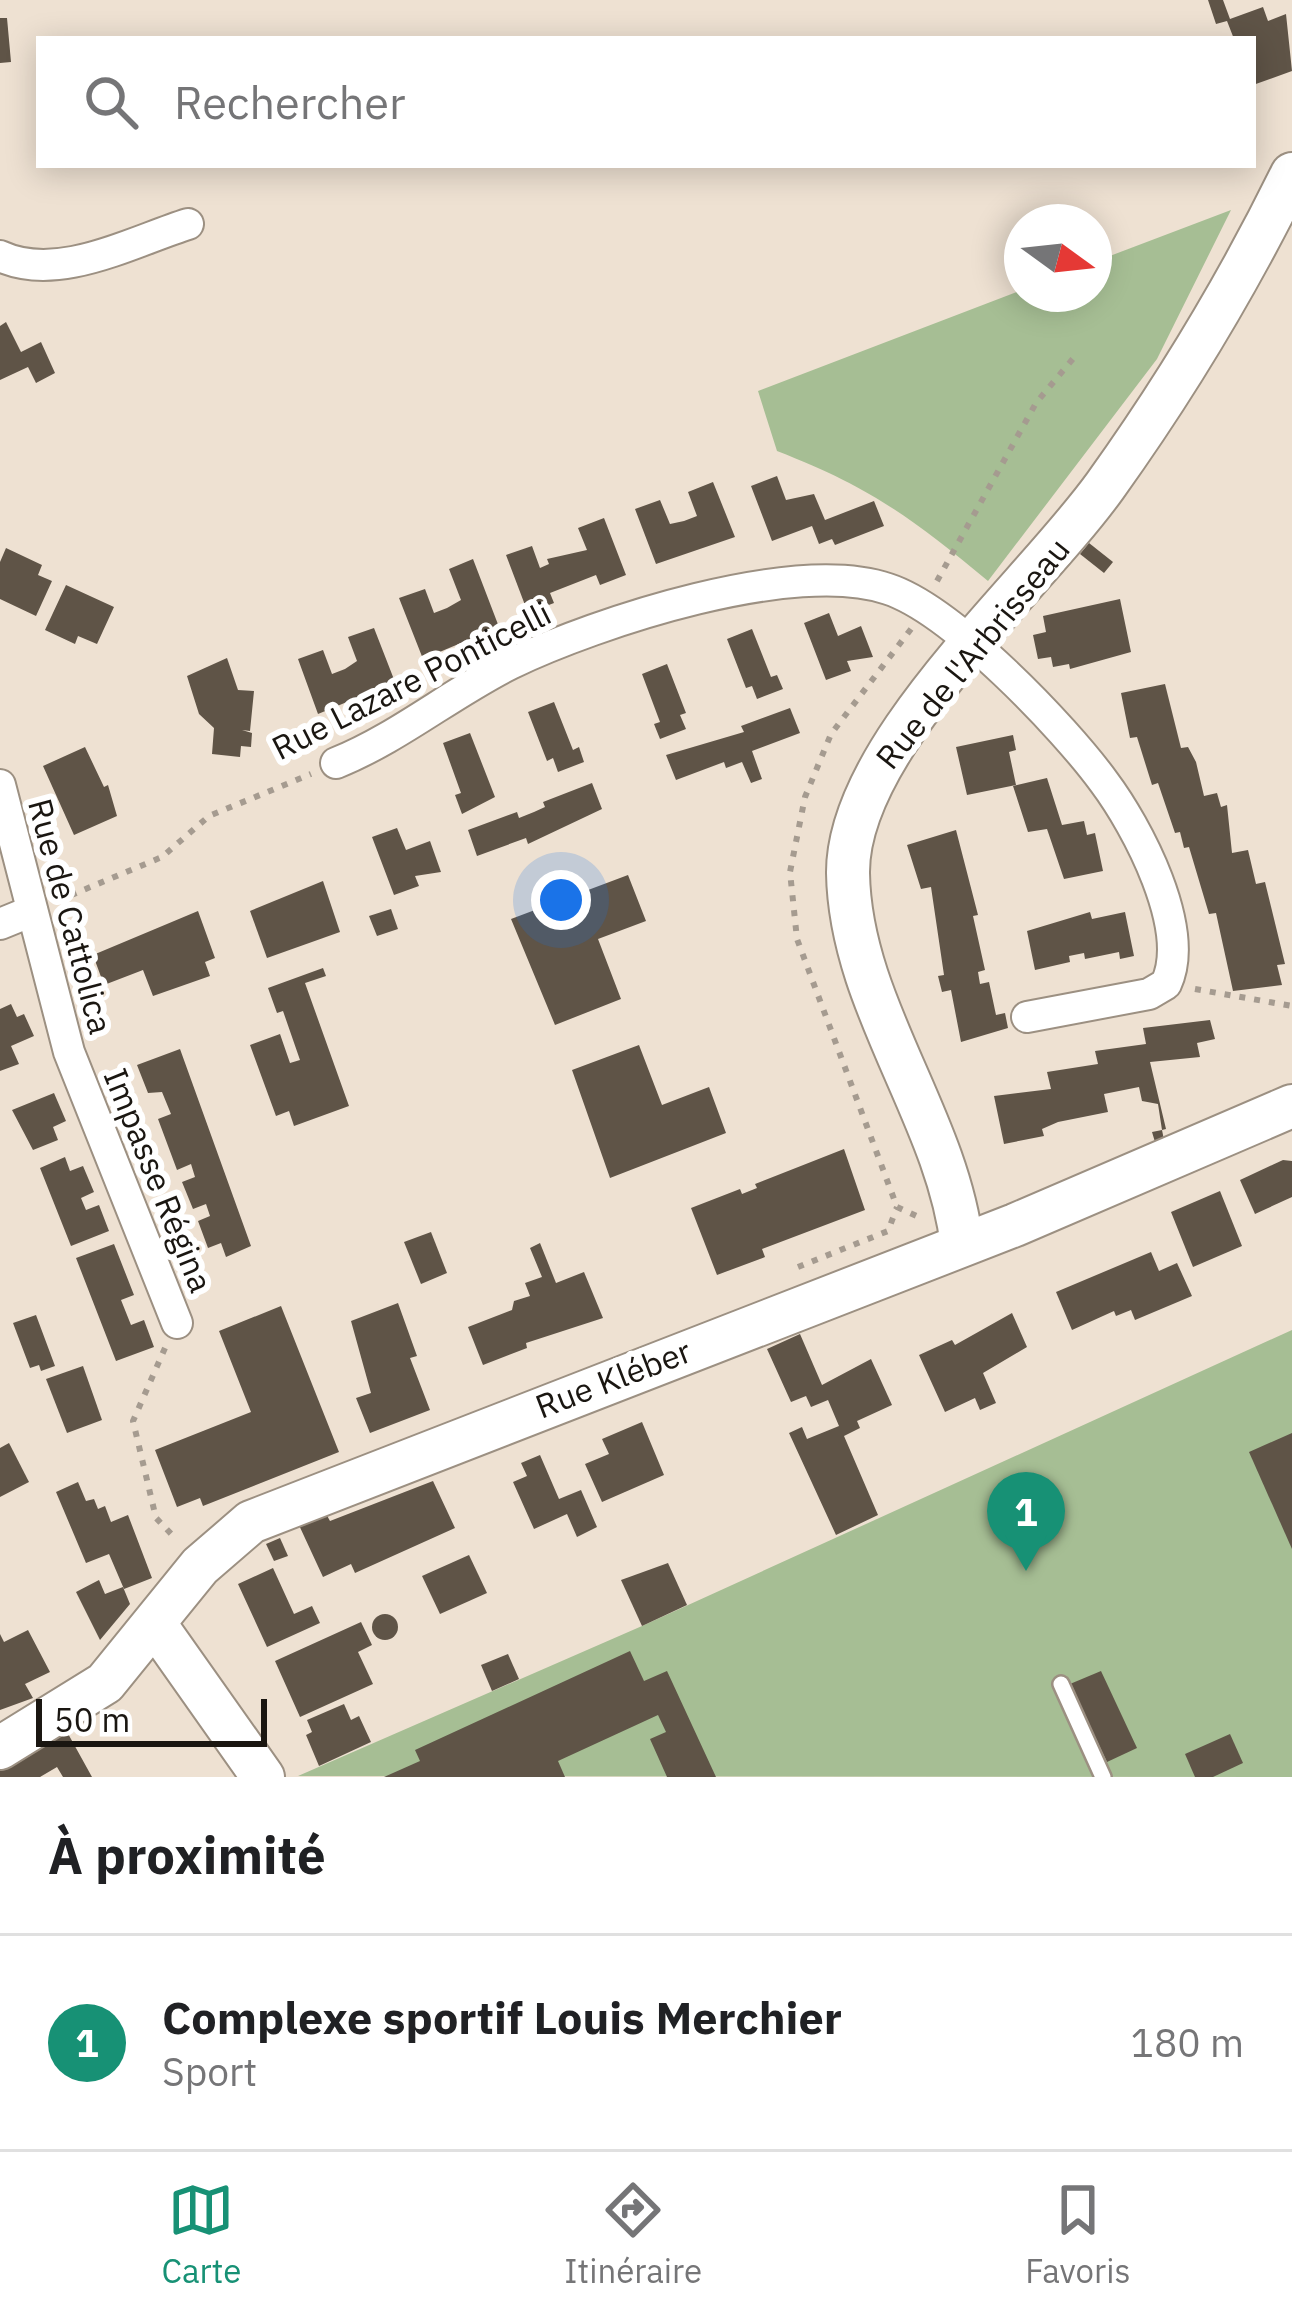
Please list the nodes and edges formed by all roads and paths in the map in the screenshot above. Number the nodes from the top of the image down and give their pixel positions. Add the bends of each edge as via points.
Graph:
1 (1292, 174) edge
2 (188, 224) dead end
3 (0, 256) edge
4 (973, 647) junction
5 (336, 763) joint
6 (0, 785) edge
7 (32, 911) junction
8 (0, 925) edge
9 (1166, 984) junction
10 (1292, 1006) edge
11 (1028, 1017) dead end
12 (74, 1064) joint
13 (1292, 1106) edge
14 (898, 1207) dead end
15 (962, 1245) junction
16 (780, 1274) dead end
17 (177, 1323) joint
18 (200, 1565) junction
19 (154, 1624) junction
20 (1061, 1684) dead end
21 (0, 1748) edge
22 (263, 1777) edge
23 (1103, 1777) edge

1 - 4 street, Rue de l'Arbrisseau via 1132,448
2 - 3 street via 52,268
4 - 5 street, Rue Lazare Ponticelli via 908,598 874,585 813,583 696,598 512,664
4 - 9 street, Rue Lazare Ponticelli via 1079,751 1131,824 1167,916 1173,959
4 - 15 street, Rue de l'Arbrisseau via 873,775 848,869 866,970 950,1188
5 - 7 path, Rue Lazare Ponticelli via 208,817 162,857
6 - 7 street, Rue de Cattolica
7 - 8 street
7 - 12 street, Rue de Cattolica
9 - 10 path
9 - 11 street
12 - 17 street, Impasse Régina
13 - 15 street, Rue Kléber
14 - 16 path via 888,1232
15 - 18 street, Rue Kléber via 282,1507
17 - 18 path via 133,1421 156,1518
18 - 19 street, Rue Kléber
19 - 21 street, Rue Kléber via 105,1683
19 - 22 street
20 - 23 lane

